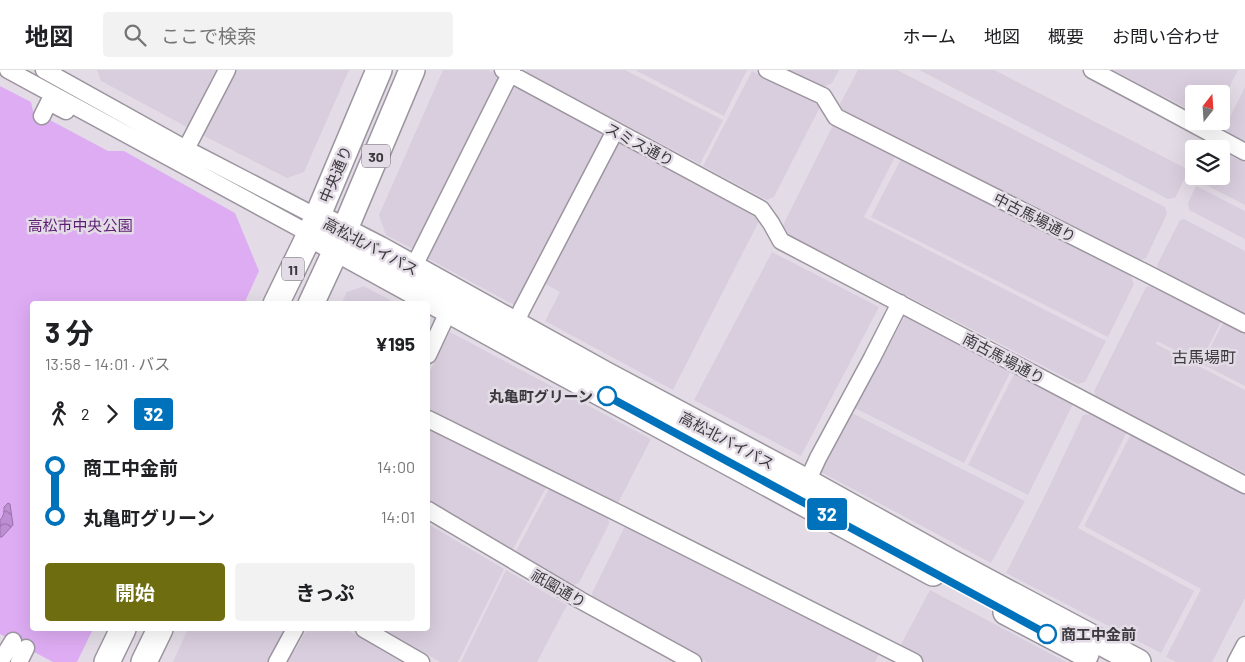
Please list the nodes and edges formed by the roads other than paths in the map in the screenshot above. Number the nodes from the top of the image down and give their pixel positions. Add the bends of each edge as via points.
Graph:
1 (8, 70) edge
2 (44, 70) edge
3 (227, 70) edge
4 (379, 70) edge
5 (412, 70) edge
6 (767, 70) edge
7 (1092, 70) edge
8 (508, 71) edge
9 (42, 116) dead end
10 (104, 123) junction
11 (615, 131) junction
12 (186, 149) junction
13 (1245, 152) edge
14 (772, 224) joint
15 (313, 225) junction
16 (340, 240) junction
17 (413, 268) junction
18 (277, 301) edge
19 (312, 301) edge
20 (900, 303) junction
21 (449, 310) junction
22 (514, 324) junction
23 (1245, 324) edge
24 (430, 351) edge
25 (430, 421) edge
26 (806, 482) junction
27 (1245, 485) edge
28 (430, 511) edge
29 (122, 631) edge
30 (159, 631) edge
31 (294, 631) edge
32 (367, 631) edge
33 (1245, 645) edge
34 (19, 650) edge
35 (0, 662) edge
36 (107, 662) edge
37 (144, 662) edge
38 (277, 662) edge
39 (421, 662) edge
40 (694, 662) edge
41 (914, 662) edge
42 (1101, 662) edge
43 (1138, 662) edge
44 (1236, 662) edge

1 - 10 street
2 - 12 street
3 - 12 street
4 - 15 highway, 中央通り / 30
5 - 16 highway, 中央通り / 30
6 - 23 street, 中古馬場通り via 823,96 836,117
7 - 13 street
8 - 11 street, スミス通り
8 - 17 street
9 - 10 street via 49,102 93,125
10 - 15 street
11 - 14 street, スミス通り via 760,208
11 - 22 street
12 - 15 street
14 - 20 street, 南古馬場通り via 781,241
15 - 16 highway, 高松北バイパス
15 - 18 highway, 中央通り / 11
16 - 17 highway, 高松北バイパス
16 - 19 highway, 中央通り / 11
16 - 21 highway, 高松北バイパス
17 - 22 highway, 高松北バイパス
20 - 26 street
20 - 27 street, 南古馬場通り
21 - 24 street
21 - 42 highway, 高松北バイパス
22 - 26 highway, 高松北バイパス
25 - 41 street
26 - 43 highway, 高松北バイパス
28 - 40 street, 祇園通り via 580,600
29 - 36 highway
30 - 37 highway
31 - 38 street
32 - 39 street
33 - 44 street
34 - 35 street

